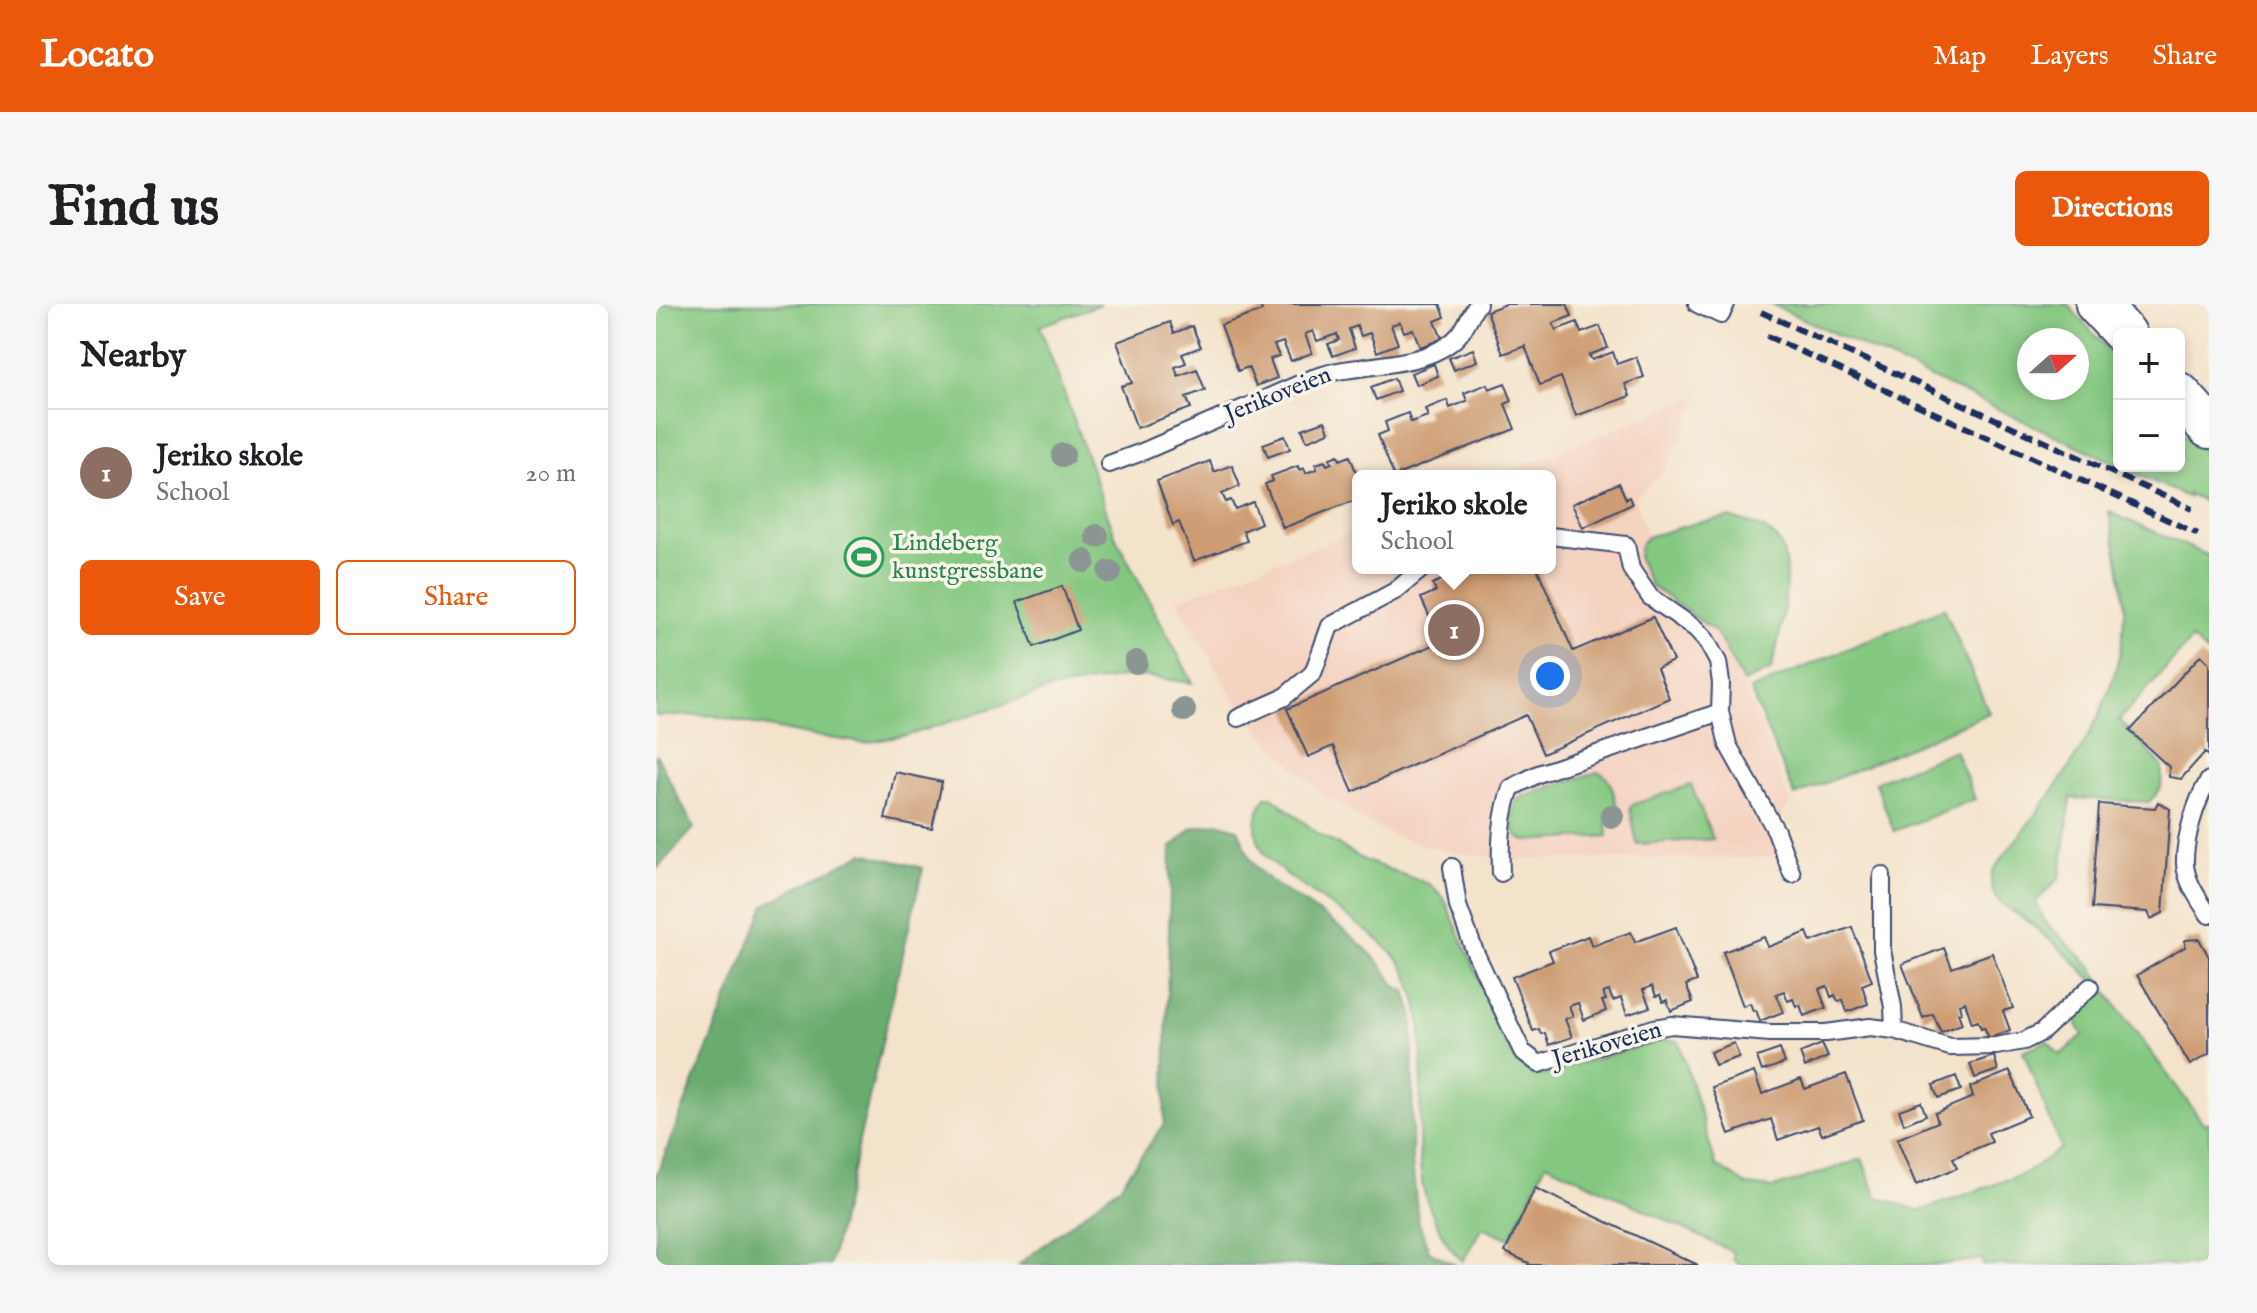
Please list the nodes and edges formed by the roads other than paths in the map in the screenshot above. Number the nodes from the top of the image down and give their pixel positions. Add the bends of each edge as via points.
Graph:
1 (1478, 304) edge
2 (1697, 304) edge
3 (1726, 304) edge
4 (2097, 304) edge
5 (2119, 328) edge
6 (1109, 464) dead end
7 (1556, 537) edge
8 (1416, 574) edge
9 (1720, 712) junction
10 (1238, 718) dead end
11 (2209, 780) edge
12 (1452, 867) dead end
13 (1501, 873) dead end
14 (1792, 874) dead end
15 (1882, 875) dead end
16 (2209, 915) edge
17 (2090, 987) dead end
18 (1894, 1030) junction

1 - 6 lane, Jerikoveien via 1445,347 1395,364 1313,378
2 - 3 lane via 1721,315
4 - 5 street
7 - 9 lane via 1626,545 1631,569 1650,597 1706,640 1718,662
8 - 10 lane via 1330,626 1313,673 1283,698
9 - 13 lane via 1511,788 1504,806
9 - 14 lane via 1728,745 1776,831
11 - 16 lane via 2195,808 2185,866
12 - 18 lane, Jerikoveien via 1458,906 1475,952 1517,1043 1539,1064 1672,1025 1770,1033
15 - 18 lane via 1882,950
17 - 18 lane, Jerikoveien via 2042,1032 2011,1044 1950,1047

